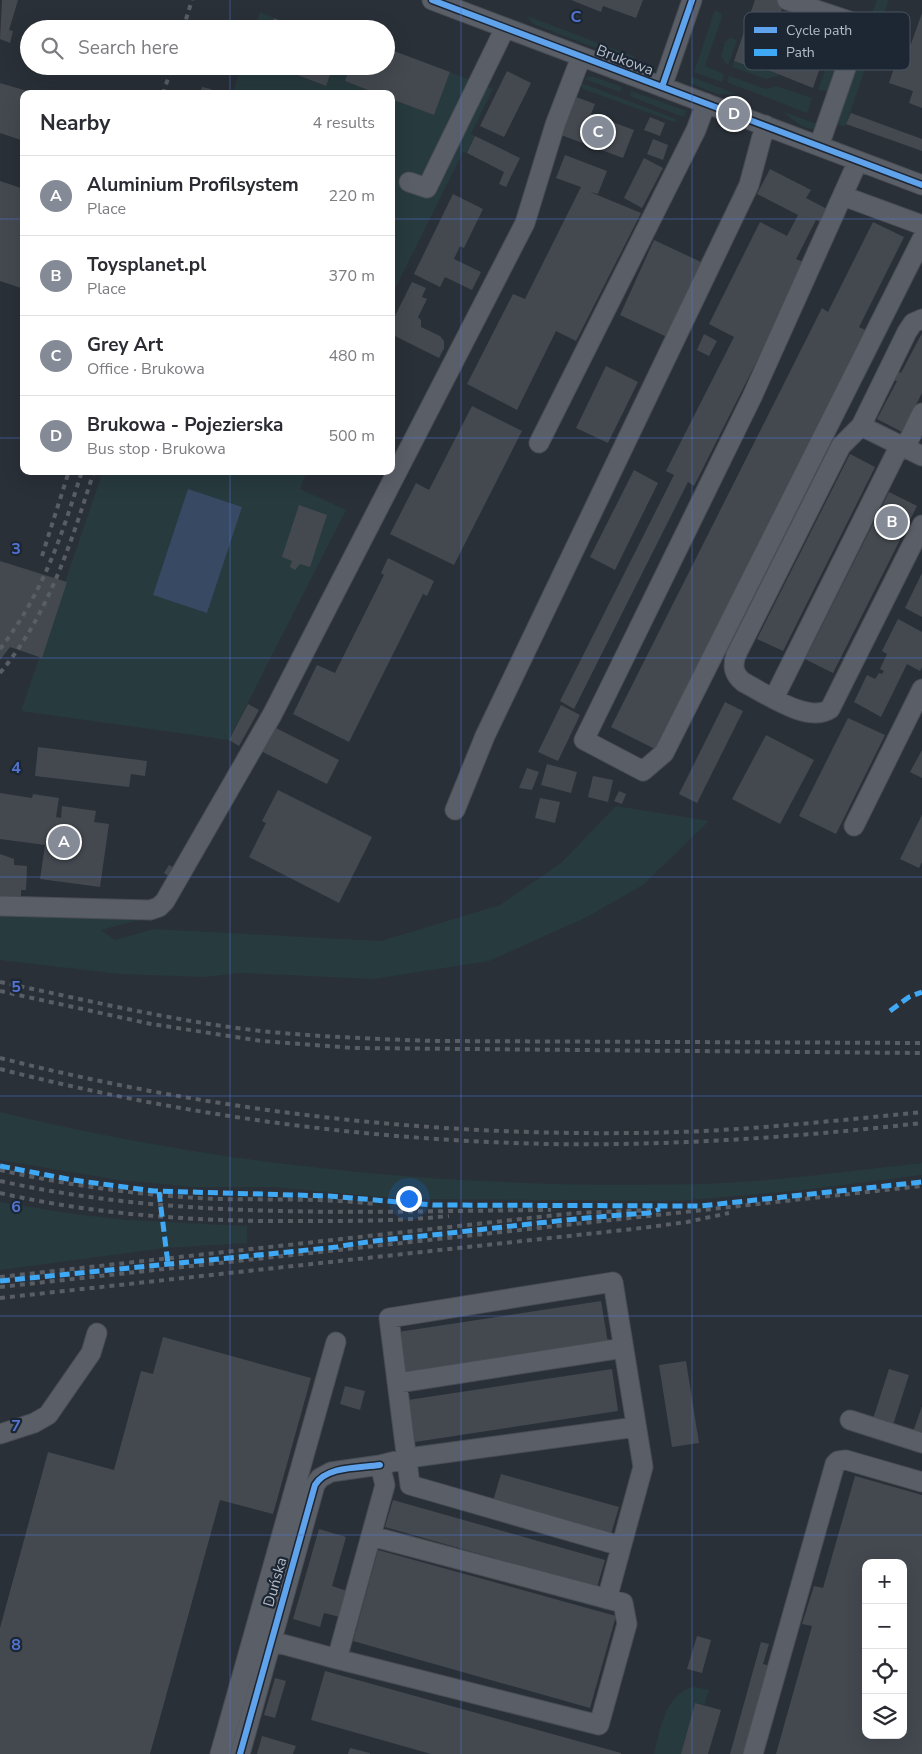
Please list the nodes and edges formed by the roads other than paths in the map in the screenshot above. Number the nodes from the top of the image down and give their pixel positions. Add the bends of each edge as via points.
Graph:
1 (432, 0) edge
2 (692, 0) edge
3 (787, 0) edge
4 (821, 12) edge
5 (505, 28) junction
6 (581, 56) junction
7 (846, 70) edge
8 (662, 88) junction
9 (706, 104) junction
10 (765, 125) junction
11 (819, 146) junction
12 (858, 161) junction
13 (409, 182) dead end
14 (922, 185) edge
15 (843, 196) junction
16 (922, 225) edge
17 (922, 239) edge
18 (922, 318) edge
19 (922, 413) edge
20 (861, 426) junction
21 (540, 443) dead end
22 (903, 446) junction
23 (922, 456) edge
24 (922, 524) edge
25 (922, 689) edge
26 (774, 698) junction
27 (454, 810) dead end
28 (854, 826) dead end
29 (0, 906) edge
30 (97, 1333) dead end
31 (336, 1342) dead end
32 (623, 1348) junction
33 (398, 1383) junction
34 (850, 1420) dead end
35 (636, 1428) junction
36 (0, 1434) edge
37 (922, 1443) edge
38 (408, 1458) junction
39 (380, 1465) junction
40 (922, 1482) edge
41 (371, 1536) junction
42 (621, 1546) junction
43 (607, 1599) junction
44 (272, 1640) junction
45 (337, 1658) junction
46 (220, 1754) edge
47 (240, 1754) edge
48 (753, 1754) edge

1 - 5 street, Brukowa
2 - 8 street
3 - 4 street
5 - 6 street, Brukowa
5 - 13 street via 427,188
6 - 8 street, Brukowa
6 - 29 street via 555,125 525,223 272,715 165,901 150,910
7 - 11 street
8 - 9 street, Brukowa
9 - 10 street, Brukowa
9 - 21 street
10 - 11 street, Brukowa
10 - 27 street via 749,185 485,736
11 - 12 street, Brukowa
12 - 14 street, Brukowa
12 - 15 street
15 - 16 street
15 - 17 street via 752,397 584,740 643,771 664,753
18 - 20 street via 907,332
19 - 22 street
20 - 22 street
20 - 26 street via 841,446 732,665 743,682
22 - 23 street
22 - 26 street
24 - 26 street via 830,709 823,714 803,712
25 - 28 street
30 - 36 street via 91,1353 48,1416
31 - 46 street
32 - 33 street
32 - 33 street via 613,1282 389,1318
32 - 35 street
33 - 38 street
34 - 37 street
35 - 38 street
35 - 42 street via 643,1467
38 - 39 street
38 - 42 street via 410,1485
39 - 41 street via 385,1485
39 - 44 street, Duńska via 330,1472 320,1478
40 - 48 street via 846,1460 835,1464
41 - 43 street
41 - 45 street
42 - 43 street
43 - 45 street via 623,1603 627,1624 599,1725
44 - 45 street
44 - 47 street, Duńska

